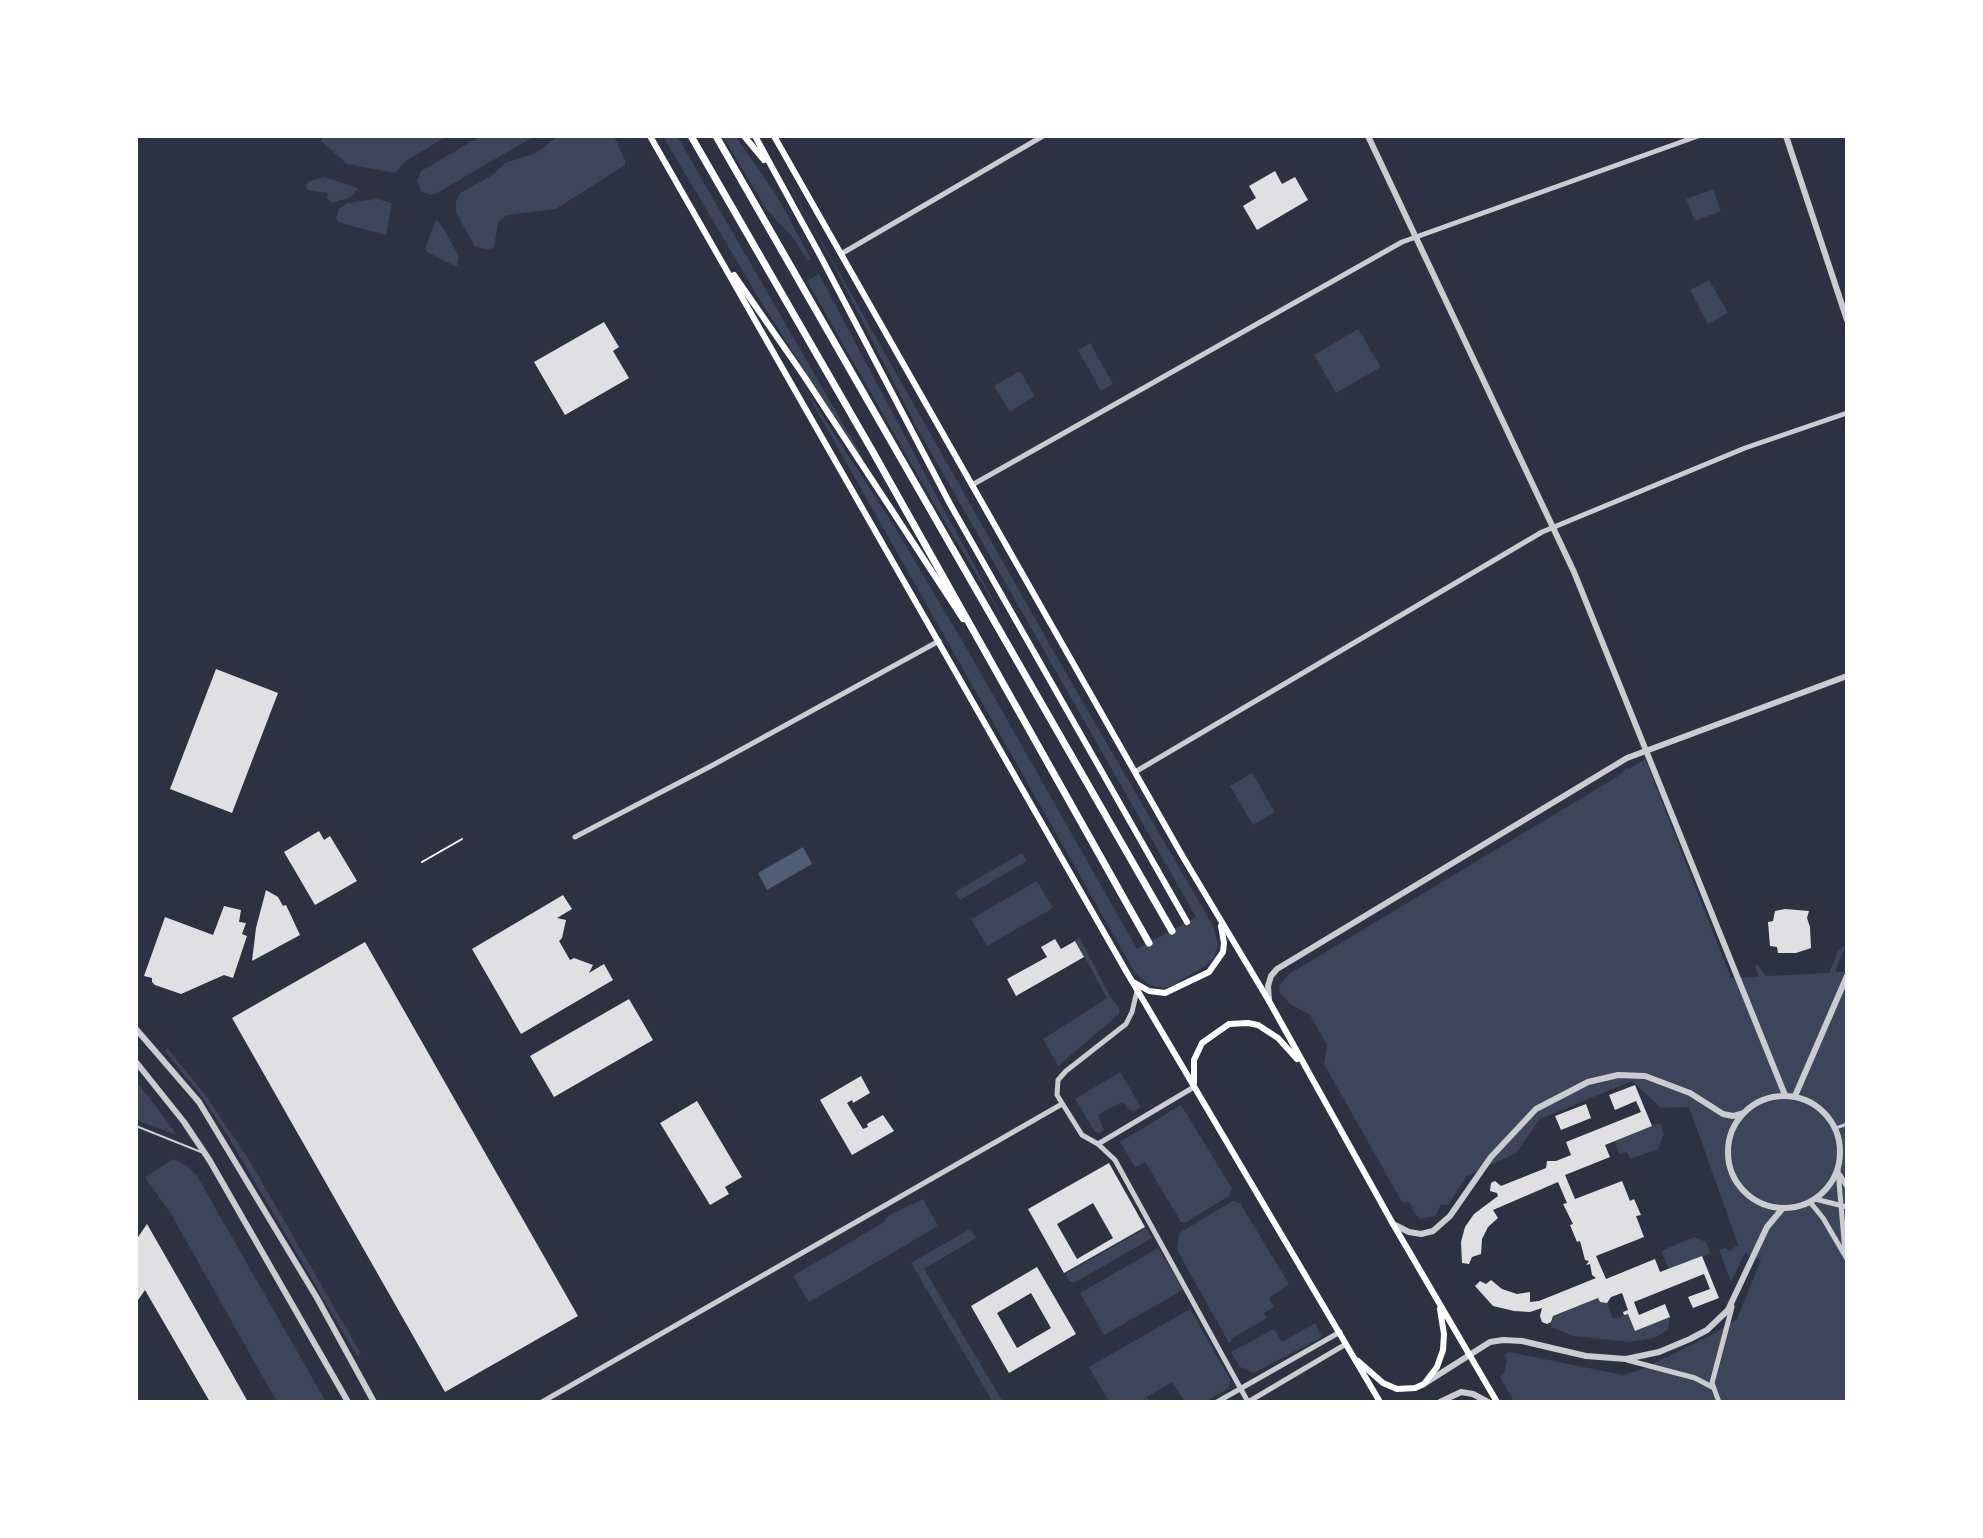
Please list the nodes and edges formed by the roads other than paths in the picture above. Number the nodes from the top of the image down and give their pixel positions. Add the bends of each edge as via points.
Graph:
1 (650, 136) edge
2 (691, 136) edge
3 (716, 136) edge
4 (744, 136) edge
5 (755, 136) edge
6 (774, 136) edge
7 (1043, 136) edge
8 (1368, 136) edge
9 (1698, 136) edge
10 (1786, 136) edge
11 (771, 169) junction
12 (1416, 238) junction
13 (714, 246) junction
14 (841, 254) junction
15 (1847, 320) edge
16 (1847, 413) edge
17 (972, 485) junction
18 (1554, 527) junction
19 (939, 641) junction
20 (978, 641) junction
21 (1847, 676) edge
22 (1645, 750) junction
23 (1135, 772) junction
24 (575, 837) dead end
25 (1219, 917) junction
26 (1187, 922) dead end
27 (1172, 931) dead end
28 (1149, 943) dead end
29 (1126, 971) junction
30 (1847, 976) edge
31 (1137, 990) junction
32 (1269, 1001) junction
33 (136, 1029) edge
34 (136, 1062) edge
35 (1307, 1071) junction
36 (1194, 1087) junction
37 (1785, 1095) junction
38 (1795, 1096) junction
39 (1062, 1104) junction
40 (1743, 1113) junction
41 (1847, 1124) edge
42 (136, 1126) edge
43 (1836, 1128) junction
44 (1098, 1144) junction
45 (210, 1161) junction
46 (1838, 1170) junction
47 (1847, 1187) edge
48 (1813, 1200) junction
49 (1844, 1207) edge
50 (1783, 1208) junction
51 (1393, 1224) junction
52 (1846, 1256) edge
53 (1734, 1299) junction
54 (1440, 1306) junction
55 (1340, 1332) junction
56 (1346, 1344) junction
57 (1353, 1355) junction
58 (1469, 1355) junction
59 (1626, 1359) junction
60 (1424, 1384) junction
61 (1713, 1388) junction
62 (1241, 1389) junction
63 (348, 1402) edge
64 (374, 1402) edge
65 (542, 1402) edge
66 (1217, 1402) edge
67 (1248, 1402) edge
68 (1380, 1402) edge
69 (1440, 1402) edge
70 (1488, 1402) edge
71 (1497, 1402) edge
72 (1719, 1402) edge

1 - 13 main road
2 - 20 main road
3 - 27 main road
4 - 11 main road
5 - 11 main road
6 - 14 main road
7 - 14 street
8 - 12 street
9 - 12 street
10 - 15 street
11 - 26 main road via 1008,608
12 - 17 street via 1333,279
12 - 18 street
13 - 19 main road
13 - 20 main road
14 - 17 main road
16 - 18 street via 1745,448
17 - 23 main road
18 - 22 street
18 - 23 street
19 - 24 street
19 - 29 main road
20 - 28 main road
21 - 22 street
22 - 32 street via 1277,969 1268,986
22 - 37 street
23 - 25 main road
25 - 29 main road via 1223,952 1209,972 1174,991 1157,993 1133,982
25 - 32 main road
29 - 31 main road
30 - 38 street
31 - 36 main road
31 - 39 street via 1121,1030 1058,1080
32 - 35 main road
33 - 64 street via 199,1102
34 - 45 street
35 - 36 main road via 1269,1031 1238,1022 1218,1029 1202,1043 1194,1060
35 - 51 main road
36 - 44 street
36 - 55 main road
37 - 38 street
37 - 40 street via 1763,1099
38 - 43 street via 1821,1109
39 - 44 street via 1082,1135
39 - 65 street
40 - 50 street via 1729,1141 1731,1172 1750,1197
40 - 51 street via 1723,1114 1690,1093 1645,1076 1588,1082 1536,1109 1433,1231 1409,1232
41 - 43 street
42 - 45 lane via 193,1147
43 - 46 street
44 - 62 street via 1115,1160
45 - 63 street
46 - 47 street
46 - 48 street
46 - 49 street
48 - 49 street
48 - 50 street
48 - 52 street
49 - 52 street
50 - 53 street via 1764,1234
51 - 54 main road
53 - 59 street via 1707,1330 1659,1352
53 - 61 street
54 - 58 main road
54 - 60 main road via 1443,1350
55 - 56 main road
55 - 62 street
56 - 57 main road
56 - 67 street
57 - 60 main road via 1397,1389
57 - 68 main road
58 - 59 street via 1503,1340
58 - 60 street
58 - 71 main road
59 - 61 street
61 - 72 street
62 - 66 street
62 - 67 street
69 - 70 street via 1461,1392

